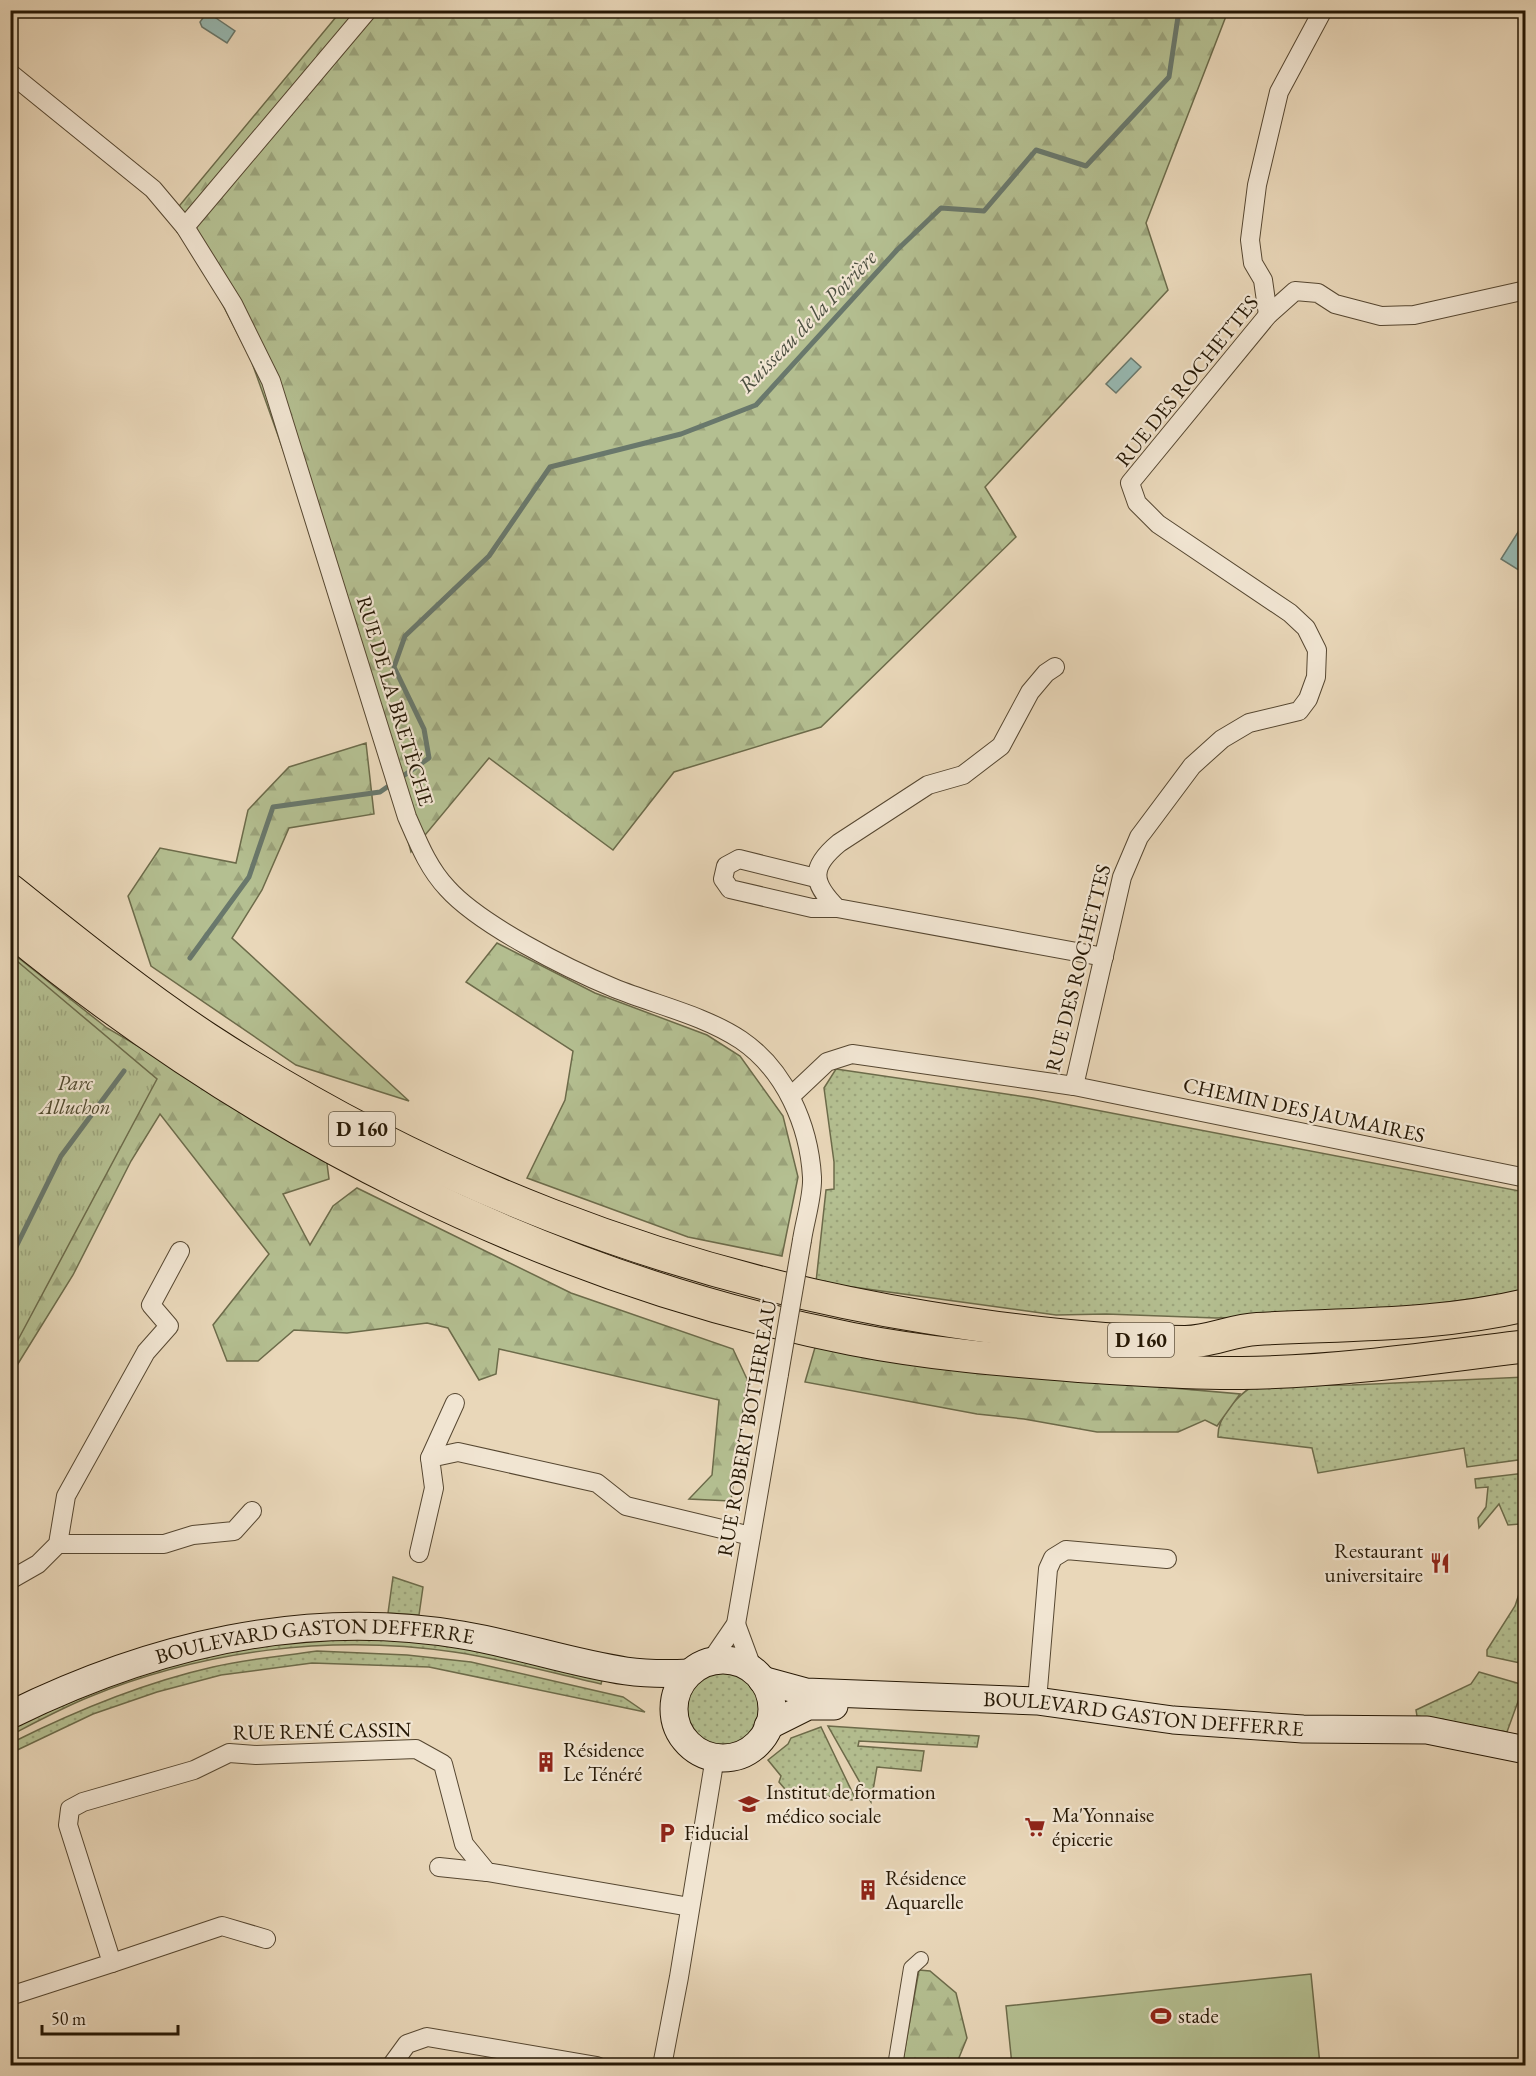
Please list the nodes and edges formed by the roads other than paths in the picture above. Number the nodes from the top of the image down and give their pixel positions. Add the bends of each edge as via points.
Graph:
1 (368, 10) edge
2 (1323, 10) edge
3 (10, 73) edge
4 (184, 226) junction
5 (1526, 290) edge
6 (1268, 315) junction
7 (1055, 667) dead end
8 (816, 878) junction
9 (10, 890) edge
10 (837, 908) junction
11 (10, 929) edge
12 (1104, 957) junction
13 (1074, 1086) junction
14 (791, 1096) junction
15 (1526, 1178) edge
16 (802, 1240) joint
17 (180, 1251) dead end
18 (1526, 1305) edge
19 (1526, 1319) edge
20 (1190, 1342) junction
21 (1526, 1346) edge
22 (1526, 1368) edge
23 (1342, 1369) junction
24 (455, 1403) dead end
25 (430, 1458) junction
26 (252, 1511) dead end
27 (751, 1536) junction
28 (58, 1544) junction
29 (419, 1554) dead end
30 (1167, 1559) dead end
31 (10, 1580) edge
32 (736, 1624) junction
33 (700, 1668) junction
34 (627, 1671) junction
35 (758, 1675) junction
36 (1037, 1701) junction
37 (674, 1710) junction
38 (10, 1715) edge
39 (768, 1726) junction
40 (1526, 1750) edge
41 (715, 1757) junction
42 (1526, 1769) edge
43 (438, 1867) dead end
44 (487, 1872) junction
45 (690, 1907) junction
46 (266, 1939) dead end
47 (921, 1959) dead end
48 (112, 1963) junction
49 (10, 1996) edge
50 (391, 2066) edge
51 (597, 2066) edge
52 (662, 2066) edge
53 (895, 2066) edge

1 - 4 street
2 - 6 street via 1279,92 1257,185 1250,240 1253,263 1263,280
3 - 4 street, RUE DE LA BRETÈCHE via 153,189
4 - 14 street, RUE DE LA BRETÈCHE via 233,304 271,381 407,817 430,864 447,888 474,912 555,959 613,988 706,1022 741,1040 764,1061
5 - 6 street, RUE DES ROCHETTES via 1395,316 1359,312 1318,293 1295,291
6 - 12 street, RUE DES ROCHETTES via 1130,483 1137,503 1158,524 1290,613 1306,628 1317,650 1316,676 1299,711 1249,723 1222,739 1192,766 1158,808 1139,837 1122,877
7 - 8 street via 1029,692 1001,746 963,775 928,785 839,843 822,859
8 - 10 street via 822,893
8 - 10 street via 739,859 726,866 723,879 730,889 812,908
9 - 20 highway, D 160 via 167,1011 297,1094 451,1174 547,1215 623,1243 811,1297 988,1328
10 - 12 street
11 - 23 highway, D 160 via 170,1048 310,1136 472,1218 610,1273 742,1313 851,1339 965,1358 1163,1371
12 - 13 street, RUE DES ROCHETTES
13 - 14 street, RUE DES ROCHETTES via 852,1054 827,1062
13 - 15 street, CHEMIN DES JAUMAIRES
14 - 16 street, RUE DE LA BRETÈCHE via 807,1142 812,1179
16 - 27 street, RUE ROBERT BOTHEREAU, bridge
17 - 28 street via 151,1305 169,1326 146,1352 66,1496
18 - 20 highway, D 160 via 1358,1326 1252,1329
19 - 20 highway, D 160 via 1459,1330 1337,1340
21 - 23 highway, D 160
22 - 23 highway, D 160 via 1369,1381
24 - 25 street
25 - 27 street via 458,1452 597,1483 626,1506
25 - 29 street via 434,1488
26 - 28 street via 234,1531 193,1535 164,1544
27 - 32 street, RUE ROBERT BOTHEREAU
28 - 31 street via 38,1564
30 - 36 street via 1066,1550 1053,1558 1048,1569
32 - 33 street, RUE ROBERT BOTHEREAU
32 - 35 street, RUE ROBERT BOTHEREAU
33 - 34 main road, BOULEVARD GASTON DEFFERRE
33 - 35 main road via 725,1660 740,1663
33 - 37 main road via 677,1691
34 - 37 main road, BOULEVARD GASTON DEFFERRE
34 - 38 main road, BOULEVARD GASTON DEFFERRE via 462,1635 381,1627 321,1627 249,1634 177,1649 64,1689
35 - 36 main road, BOULEVARD GASTON DEFFERRE via 806,1692
35 - 39 main road via 771,1702
36 - 40 main road, BOULEVARD GASTON DEFFERRE via 1173,1720 1303,1729 1427,1730
37 - 41 main road via 682,1736 696,1749
39 - 41 main road via 760,1741 747,1751
39 - 42 main road, BOULEVARD GASTON DEFFERRE via 807,1706 920,1710 1373,1742 1441,1750
41 - 45 street
43 - 44 street
44 - 45 street
44 - 48 street, RUE RENÉ CASSIN via 464,1844 443,1764 416,1749 229,1753 194,1770 70,1809 68,1825
45 - 52 street
46 - 48 street via 222,1926
47 - 53 street via 911,1968
48 - 49 street
50 - 51 street via 407,2044 427,2037

